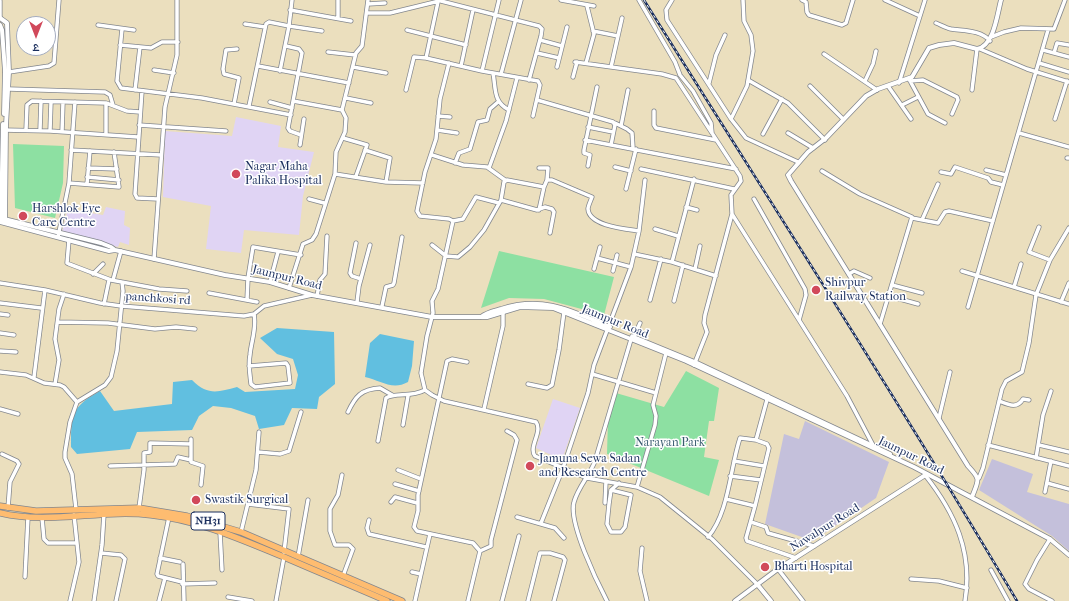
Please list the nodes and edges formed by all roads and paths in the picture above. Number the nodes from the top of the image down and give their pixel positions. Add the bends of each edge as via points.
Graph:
1 (59, 0) edge
2 (177, 0) edge
3 (292, 0) edge
4 (338, 0) edge
5 (499, 0) edge
6 (521, 0) edge
7 (561, 0) edge
8 (639, 0) edge
9 (672, 0) edge
10 (743, 0) edge
11 (802, 0) edge
12 (853, 0) edge
13 (885, 0) edge
14 (925, 0) edge
15 (1001, 0) edge
16 (1065, 0) edge
17 (0, 1) edge
18 (441, 1) edge
19 (368, 2) edge
20 (385, 3) dead end
21 (587, 6) junction
22 (594, 6) dead end
23 (290, 10) junction
24 (473, 10) junction
25 (367, 13) junction
26 (495, 15) junction
27 (920, 16) junction
28 (0, 18) edge
29 (338, 18) junction
30 (622, 18) dead end
31 (515, 20) junction
32 (351, 21) dead end
33 (936, 23) dead end
34 (245, 24) dead end
35 (0, 25) edge
36 (98, 25) dead end
37 (289, 26) junction
38 (265, 27) junction
39 (567, 27) dead end
40 (122, 29) junction
41 (134, 30) dead end
42 (407, 30) dead end
43 (1048, 30) junction
44 (322, 31) dead end
45 (593, 31) junction
46 (725, 35) dead end
47 (430, 36) junction
48 (618, 36) junction
49 (991, 39) junction
50 (540, 40) junction
51 (178, 42) junction
52 (120, 45) junction
53 (466, 45) junction
54 (1069, 45) edge
55 (286, 46) junction
56 (562, 46) junction
57 (140, 47) junction
58 (237, 49) dead end
59 (979, 49) junction
60 (1043, 50) junction
61 (876, 51) dead end
62 (328, 52) dead end
63 (537, 53) junction
64 (1054, 53) junction
65 (824, 54) dead end
66 (355, 55) junction
67 (1069, 57) edge
68 (426, 58) junction
69 (559, 58) junction
70 (449, 63) junction
71 (586, 63) junction
72 (1039, 63) junction
73 (258, 66) junction
74 (461, 66) junction
75 (556, 66) dead end
76 (353, 67) junction
77 (611, 67) junction
78 (154, 70) dead end
79 (280, 71) junction
80 (482, 71) junction
81 (9, 72) junction
82 (1036, 72) junction
83 (1069, 72) edge
84 (174, 73) junction
85 (386, 73) dead end
86 (493, 73) junction
87 (298, 74) junction
88 (501, 74) junction
89 (573, 77) dead end
90 (517, 78) junction
91 (528, 80) junction
92 (748, 80) junction
93 (909, 80) junction
94 (865, 81) junction
95 (349, 82) junction
96 (899, 82) junction
97 (1068, 82) edge
98 (709, 83) junction
99 (810, 86) dead end
100 (888, 86) junction
101 (597, 87) dead end
102 (9, 89) junction
103 (135, 90) junction
104 (406, 90) dead end
105 (628, 90) dead end
106 (876, 90) junction
107 (972, 90) dead end
108 (142, 91) junction
109 (2, 94) edge
110 (167, 94) junction
111 (918, 97) junction
112 (346, 98) junction
113 (782, 99) junction
114 (537, 100) junction
115 (41, 101) junction
116 (293, 101) junction
117 (51, 102) junction
118 (63, 102) junction
119 (74, 102) junction
120 (270, 102) dead end
121 (371, 102) dead end
122 (498, 102) junction
123 (106, 103) junction
124 (234, 104) junction
125 (113, 105) junction
126 (902, 105) junction
127 (249, 106) junction
128 (292, 108) junction
129 (342, 110) junction
130 (510, 110) junction
131 (654, 111) dead end
132 (140, 112) junction
133 (952, 114) dead end
134 (291, 115) junction
135 (591, 115) junction
136 (438, 116) junction
137 (533, 116) dead end
138 (450, 117) dead end
139 (304, 119) dead end
140 (731, 119) junction
141 (843, 119) junction
142 (911, 119) dead end
143 (1055, 119) dead end
144 (615, 123) junction
145 (945, 123) dead end
146 (139, 125) junction
147 (163, 126) junction
148 (621, 126) junction
149 (588, 127) junction
150 (4, 130) junction
151 (26, 130) junction
152 (40, 130) junction
153 (436, 130) junction
154 (50, 131) junction
155 (226, 131) dead end
156 (62, 132) junction
157 (613, 132) junction
158 (73, 133) junction
159 (457, 133) dead end
160 (788, 133) dead end
161 (1019, 133) junction
162 (712, 134) junction
163 (763, 134) dead end
164 (106, 135) junction
165 (301, 135) junction
166 (138, 137) junction
167 (343, 138) junction
168 (585, 140) junction
169 (716, 140) junction
170 (825, 140) junction
171 (300, 145) dead end
172 (611, 145) junction
173 (1069, 147) edge
174 (813, 148) junction
175 (634, 149) junction
176 (71, 150) junction
177 (365, 150) junction
178 (90, 151) junction
179 (114, 152) junction
180 (137, 153) junction
181 (161, 155) junction
182 (432, 155) junction
183 (455, 162) junction
184 (798, 162) junction
185 (588, 166) dead end
186 (615, 167) dead end
187 (88, 168) junction
188 (489, 168) junction
189 (539, 168) dead end
190 (641, 168) dead end
191 (117, 169) junction
192 (736, 169) junction
193 (822, 170) dead end
194 (986, 170) dead end
195 (631, 171) junction
196 (941, 172) dead end
197 (335, 174) junction
198 (356, 176) junction
199 (1006, 176) junction
200 (87, 177) junction
201 (694, 179) junction
202 (119, 180) junction
203 (505, 180) junction
204 (547, 180) junction
205 (645, 180) dead end
206 (386, 182) junction
207 (69, 183) junction
208 (423, 183) junction
209 (87, 184) junction
210 (938, 184) dead end
211 (1003, 185) junction
212 (544, 187) junction
213 (626, 189) dead end
214 (734, 189) junction
215 (158, 199) junction
216 (309, 199) dead end
217 (754, 199) dead end
218 (500, 201) junction
219 (324, 203) junction
220 (686, 207) junction
221 (552, 209) junction
222 (539, 210) junction
223 (560, 210) dead end
224 (697, 210) dead end
225 (732, 214) junction
226 (912, 218) junction
227 (2, 220) edge
228 (922, 220) junction
229 (453, 221) junction
230 (993, 221) junction
231 (1038, 226) dead end
232 (1069, 228) edge
233 (655, 229) dead end
234 (639, 231) junction
235 (550, 233) dead end
236 (58, 235) junction
237 (327, 236) dead end
238 (678, 236) junction
239 (402, 237) dead end
240 (69, 240) junction
241 (356, 243) dead end
242 (370, 244) dead end
243 (432, 245) dead end
244 (700, 246) dead end
245 (600, 247) dead end
246 (114, 250) junction
247 (121, 251) junction
248 (278, 252) junction
249 (634, 254) junction
250 (300, 255) junction
251 (617, 255) dead end
252 (446, 256) junction
253 (597, 258) junction
254 (154, 259) junction
255 (661, 259) junction
256 (1050, 260) junction
257 (672, 262) junction
258 (615, 263) junction
259 (103, 264) dead end
260 (1021, 264) dead end
261 (683, 265) junction
262 (631, 267) junction
263 (594, 269) dead end
264 (695, 269) junction
265 (613, 271) dead end
266 (962, 271) dead end
267 (93, 274) junction
268 (849, 274) junction
269 (716, 276) junction
270 (978, 276) junction
271 (248, 278) junction
272 (870, 278) dead end
273 (361, 279) junction
274 (111, 280) junction
275 (122, 282) junction
276 (270, 282) junction
277 (1069, 282) edge
278 (0, 283) edge
279 (892, 285) junction
280 (1014, 287) junction
281 (289, 288) junction
282 (45, 290) junction
283 (187, 291) dead end
284 (208, 293) dead end
285 (922, 293) dead end
286 (64, 294) junction
287 (312, 295) junction
288 (1036, 295) junction
289 (317, 296) junction
290 (889, 296) junction
291 (247, 300) junction
292 (650, 300) dead end
293 (674, 301) dead end
294 (257, 302) dead end
295 (357, 302) junction
296 (1061, 302) junction
297 (0, 303) edge
298 (104, 304) junction
299 (918, 304) dead end
300 (1069, 304) edge
301 (121, 306) junction
302 (382, 306) junction
303 (968, 307) dead end
304 (41, 308) junction
305 (502, 310) junction
306 (564, 312) junction
307 (0, 314) edge
308 (254, 314) junction
309 (8, 315) dead end
310 (432, 317) junction
311 (799, 320) junction
312 (58, 322) junction
313 (640, 323) dead end
314 (880, 324) junction
315 (118, 325) junction
316 (608, 327) junction
317 (195, 329) dead end
318 (0, 333) edge
319 (14, 335) dead end
320 (632, 337) junction
321 (0, 351) edge
322 (16, 352) dead end
323 (666, 353) junction
324 (467, 362) dead end
325 (695, 363) junction
326 (249, 366) junction
327 (0, 372) edge
328 (950, 372) dead end
329 (592, 374) junction
330 (34, 377) junction
331 (618, 382) junction
332 (55, 384) junction
333 (528, 384) dead end
334 (425, 390) junction
335 (1051, 391) dead end
336 (656, 392) junction
337 (392, 395) junction
338 (408, 396) junction
339 (767, 397) junction
340 (439, 398) junction
341 (1029, 400) dead end
342 (999, 401) junction
343 (77, 402) junction
344 (0, 409) edge
345 (484, 409) junction
346 (301, 412) dead end
347 (348, 412) dead end
348 (18, 414) dead end
349 (939, 418) junction
350 (403, 425) dead end
351 (507, 431) dead end
352 (259, 432) dead end
353 (191, 439) dead end
354 (756, 440) junction
355 (378, 441) dead end
356 (191, 444) junction
357 (988, 445) junction
358 (1039, 445) junction
359 (874, 448) junction
360 (258, 452) junction
361 (1069, 452) edge
362 (2, 454) dead end
363 (1036, 458) junction
364 (191, 460) junction
365 (734, 461) junction
366 (1051, 462) junction
367 (144, 465) junction
368 (110, 466) dead end
369 (764, 466) junction
370 (1069, 466) edge
371 (563, 468) junction
372 (398, 470) dead end
373 (342, 475) dead end
374 (926, 475) junction
375 (730, 476) junction
376 (587, 478) junction
377 (978, 478) junction
378 (422, 479) junction
379 (761, 480) junction
380 (606, 481) junction
381 (618, 483) junction
382 (1047, 483) junction
383 (395, 484) dead end
384 (201, 485) dead end
385 (637, 487) junction
386 (1069, 489) edge
387 (611, 490) junction
388 (419, 491) junction
389 (1045, 492) dead end
390 (972, 497) junction
391 (726, 498) junction
392 (308, 500) dead end
393 (391, 502) dead end
394 (417, 503) junction
395 (605, 503) dead end
396 (248, 504) junction
397 (0, 506) edge
398 (755, 506) junction
399 (8, 508) junction
400 (139, 508) junction
401 (75, 512) junction
402 (0, 513) edge
403 (104, 514) junction
404 (28, 517) junction
405 (169, 517) junction
406 (517, 517) dead end
407 (42, 518) junction
408 (369, 520) dead end
409 (751, 522) junction
410 (541, 523) junction
411 (220, 531) junction
412 (241, 532) junction
413 (430, 534) junction
414 (519, 536) dead end
415 (708, 537) junction
416 (564, 538) dead end
417 (1050, 539) junction
418 (77, 543) junction
419 (426, 547) junction
420 (815, 547) junction
421 (642, 548) dead end
422 (480, 550) junction
423 (101, 553) junction
424 (284, 554) junction
425 (1069, 555) edge
426 (298, 557) junction
427 (160, 558) junction
428 (796, 558) junction
429 (778, 569) junction
430 (222, 570) dead end
431 (991, 570) dead end
432 (412, 572) dead end
433 (421, 574) junction
434 (343, 576) junction
435 (25, 577) dead end
436 (165, 578) junction
437 (911, 579) dead end
438 (182, 583) junction
439 (215, 583) dead end
440 (757, 584) junction
441 (967, 588) junction
442 (228, 597) dead end
443 (70, 601) edge
444 (94, 601) edge
445 (116, 601) edge
446 (159, 601) edge
447 (184, 601) edge
448 (250, 601) edge
449 (276, 601) edge
450 (387, 601) edge
451 (402, 601) edge
452 (415, 601) edge
453 (468, 601) edge
454 (502, 601) edge
455 (528, 601) edge
456 (554, 601) edge
457 (607, 601) edge
458 (647, 601) edge
459 (735, 601) edge
460 (771, 601) edge
461 (803, 601) edge
462 (965, 601) edge
463 (1008, 601) edge
464 (1052, 601) edge

1 - 81 street via 54,63 50,66
2 - 51 street
3 - 23 street
4 - 29 street
5 - 26 street
6 - 31 street
7 - 21 street
8 - 162 street via 680,75 693,91 711,123
9 - 98 street via 666,10 666,20
10 - 92 street via 744,21 751,35 753,48
11 - 12 street via 806,2 809,15 842,25 846,22
13 - 27 street
14 - 27 street
15 - 49 street
16 - 43 street via 1055,27
17 - 28 street
18 - 24 street
18 - 25 street via 390,12
18 - 47 street
19 - 20 street
19 - 25 street
21 - 22 street
21 - 45 street
23 - 29 street
23 - 37 street
24 - 26 street
24 - 53 street
25 - 66 street via 362,46
26 - 31 street
26 - 80 street
27 - 96 street
28 - 81 street via 6,21 8,30
29 - 32 street
30 - 48 street
31 - 50 street via 539,26 542,29
31 - 88 street
33 - 49 street
34 - 38 street
35 - 109 street
36 - 40 street
37 - 38 street via 268,22
37 - 44 street
37 - 55 street
38 - 73 street
39 - 56 street
40 - 41 street
40 - 52 street
42 - 47 street
43 - 49 street via 1021,28
43 - 60 street
45 - 48 street
45 - 71 street
46 - 98 street via 716,55
47 - 53 street
47 - 68 street
48 - 77 street
49 - 59 street
50 - 56 street
50 - 63 street
51 - 57 street via 162,42 152,48
51 - 84 street
52 - 57 street
52 - 103 street via 117,83 121,88
53 - 74 street
54 - 64 street via 1056,43
55 - 79 street
55 - 87 street via 302,51
56 - 69 street
57 - 103 street
58 - 124 street via 226,50 223,69 224,74 239,78
59 - 82 street
59 - 93 street via 954,43 933,46 926,52
59 - 107 street
60 - 64 street
60 - 72 street
61 - 94 street
62 - 66 street
63 - 69 street
63 - 91 street
64 - 67 street
65 - 94 street
66 - 76 street
68 - 70 street
68 - 104 street via 414,57
69 - 75 street
70 - 74 street
70 - 136 street
71 - 77 street
71 - 89 street via 576,62
72 - 82 street
72 - 83 street
73 - 79 street
73 - 127 street
74 - 80 street
76 - 85 street
76 - 95 street
77 - 162 street via 675,77
78 - 84 street
79 - 87 street
80 - 86 street
81 - 102 street
82 - 97 street
82 - 161 street
84 - 110 street
86 - 88 street
86 - 122 street
87 - 95 street
87 - 116 street
88 - 90 street
90 - 91 street
90 - 130 street
91 - 114 street via 540,83
92 - 113 street
92 - 140 street
93 - 96 street
93 - 111 street
93 - 133 street via 923,80 957,97
94 - 106 street
95 - 112 street
96 - 100 street
97 - 143 street
98 - 140 street
99 - 141 street
100 - 106 street
100 - 126 street
101 - 135 street
102 - 125 street via 105,92 110,95
102 - 150 street
103 - 108 street
105 - 148 street
106 - 141 street via 866,96
108 - 110 street
108 - 132 street
109 - 150 street
110 - 124 street
110 - 147 street
111 - 126 street
111 - 145 street via 928,114
112 - 121 street
112 - 129 street
113 - 163 street
113 - 170 street
114 - 135 street
114 - 137 street
115 - 117 street
115 - 151 street via 32,101 27,105
115 - 152 street
116 - 128 street
116 - 129 street
117 - 118 street
117 - 154 street
118 - 119 street
118 - 156 street
119 - 123 street
119 - 158 street
120 - 128 street
122 - 130 street
122 - 183 street via 490,109 487,120 478,122 470,149 459,153
123 - 125 street
123 - 164 street
124 - 127 street
125 - 132 street
126 - 142 street
127 - 134 street
128 - 134 street
129 - 167 street via 346,118
130 - 188 street
131 - 169 street via 656,128
132 - 146 street
134 - 165 street via 288,130
135 - 144 street
135 - 149 street
136 - 138 street
136 - 153 street
139 - 165 street
140 - 184 street via 749,140
141 - 170 street
144 - 148 street
144 - 157 street
146 - 147 street
146 - 166 street
147 - 155 street
147 - 181 street
148 - 175 street via 632,133
149 - 157 street
149 - 168 street
150 - 151 street
150 - 227 street
151 - 152 street
152 - 154 street
153 - 159 street
153 - 182 street
154 - 156 street
156 - 158 street
157 - 172 street
158 - 164 street
158 - 176 street
160 - 174 street
161 - 173 street
161 - 199 street
162 - 169 street
164 - 166 street
165 - 171 street
166 - 180 street
167 - 177 street via 366,144
167 - 197 street via 335,157
168 - 172 street
168 - 185 street via 584,152 590,157
169 - 192 street
170 - 174 street
172 - 175 street
174 - 184 street
175 - 192 street
175 - 195 street
176 - 178 street
176 - 207 street
177 - 198 street
177 - 206 street via 390,158
178 - 179 street
178 - 187 street
179 - 180 street
179 - 191 street
180 - 181 street
180 - 215 street via 136,196
181 - 215 street
182 - 183 street
182 - 208 street
183 - 188 street
184 - 268 street via 790,172 789,178
186 - 195 street
187 - 191 street
187 - 200 street
188 - 203 street
189 - 204 street via 548,168
190 - 201 street
191 - 202 street
192 - 214 street via 741,178
193 - 226 street via 860,194
194 - 199 street
195 - 213 street
196 - 211 street via 951,174 955,167
197 - 198 street
197 - 219 street
198 - 206 street
199 - 211 street
200 - 202 street
200 - 209 street
201 - 214 street
201 - 220 street
202 - 209 street via 120,185 117,188
203 - 212 street
203 - 218 street
204 - 212 street
204 - 234 street via 592,197 588,210 592,218 602,224
205 - 234 street
206 - 208 street
207 - 209 street
207 - 236 street
208 - 229 street via 418,214
210 - 228 street
211 - 230 street
212 - 222 street
214 - 225 street via 730,200
215 - 254 street
216 - 219 street
217 - 311 street via 805,289 806,296
218 - 222 street
218 - 229 street via 476,197 463,219
218 - 252 street via 484,230 470,247 458,257
219 - 250 street via 316,234 312,240 303,244
220 - 224 street
220 - 238 street
221 - 222 street
221 - 223 street
221 - 235 street via 554,212
225 - 269 street
225 - 311 street
226 - 228 street
226 - 279 street
227 - 236 street, Jaunpur Road
228 - 230 street via 938,223 945,212 949,211
229 - 252 street
230 - 270 street
231 - 256 street via 1029,252
232 - 256 street
233 - 238 street
234 - 249 street
236 - 240 street, Jaunpur Road
236 - 246 street, Jaunpur Road via 106,245
237 - 289 street via 326,272 320,280
238 - 257 street
239 - 302 street via 394,283 386,288
240 - 246 street, Jaunpur Road
240 - 267 street via 67,263
241 - 273 street via 350,273
242 - 273 street
243 - 252 street
244 - 264 street
245 - 253 street
246 - 247 street, Jaunpur Road
247 - 254 street, Jaunpur Road
247 - 274 street
248 - 250 street
248 - 271 street via 253,248
248 - 276 street
249 - 255 street
249 - 262 street
250 - 281 street
251 - 258 street
252 - 310 street via 438,289 432,300
253 - 258 street
253 - 263 street
254 - 271 street, Jaunpur Road
255 - 257 street
255 - 292 street
256 - 288 street
257 - 261 street
258 - 262 street
258 - 265 street
259 - 267 street
260 - 280 street
261 - 264 street
261 - 293 street
262 - 316 street
264 - 269 street
266 - 270 street
267 - 274 street
268 - 272 street via 854,271
268 - 314 street
269 - 325 street via 704,320 706,335
270 - 280 street
270 - 303 street
271 - 276 street, Jaunpur Road
271 - 291 street
273 - 295 street
274 - 275 street
274 - 298 street
275 - 283 street
275 - 301 street
276 - 281 street, Jaunpur Road
277 - 296 street
278 - 282 street, panchkosi rd
279 - 285 street
279 - 290 street
280 - 288 street
281 - 287 street, Jaunpur Road
282 - 286 street, panchkosi rd
282 - 304 street
284 - 291 street
286 - 298 street, panchkosi rd
286 - 312 street via 58,312
287 - 289 street, Jaunpur Road
287 - 308 street, panchkosi rd via 264,306
288 - 296 street
288 - 342 street via 1022,372 1004,383
289 - 295 street, Jaunpur Road
290 - 299 street
290 - 314 street
291 - 294 street
295 - 302 street, Jaunpur Road
296 - 300 street
297 - 304 street
298 - 301 street, panchkosi rd
301 - 308 street, panchkosi rd via 244,316
301 - 315 street
302 - 310 street, Jaunpur Road
304 - 330 street
305 - 306 street, Jaunpur Road via 536,306
305 - 310 street, Jaunpur Road via 481,317
305 - 316 street via 518,304 547,304 567,309
305 - 345 street via 503,326
306 - 316 street, Jaunpur Road
306 - 333 street via 552,385 547,388
307 - 309 street
308 - 326 street
310 - 334 street via 421,374
311 - 359 street via 847,396
312 - 315 street
312 - 332 street via 55,343 59,360
313 - 320 street
314 - 349 street
315 - 317 street via 155,329
315 - 343 street via 117,351 111,377 105,385
316 - 320 street
316 - 329 street
318 - 319 street
320 - 323 street, Jaunpur Road
320 - 325 street
320 - 331 street
321 - 322 street
323 - 325 street, Jaunpur Road
323 - 336 street
324 - 340 street via 452,359 447,361
325 - 339 street, Jaunpur Road
326 - 326 street via 286,363 290,383 252,386
327 - 330 street
328 - 349 street
329 - 331 street
329 - 371 street
330 - 332 street via 44,383
331 - 336 street
331 - 376 street via 595,461
332 - 343 street via 64,387
334 - 338 street
334 - 340 street
335 - 358 street via 1043,415
336 - 385 street via 652,405 656,416 655,425
337 - 338 street
337 - 347 street via 380,388 359,395
337 - 355 street via 386,398
338 - 350 street
339 - 354 street
339 - 359 street, Jaunpur Road
340 - 345 street
340 - 378 street
341 - 342 street via 1023,399 1020,404 1014,406
342 - 357 street
343 - 401 street via 70,422 65,452 72,474
344 - 348 street
345 - 371 street via 536,422 538,429 533,454
346 - 360 street via 289,450 280,454
349 - 377 street
351 - 422 street via 517,440 491,546
352 - 360 street
353 - 356 street
354 - 365 street via 740,438
354 - 369 street via 768,446
356 - 364 street
356 - 367 street via 150,443 150,452 144,453
357 - 363 street
357 - 377 street
358 - 361 street
358 - 363 street
359 - 374 street, Jaunpur Road via 912,464
360 - 396 street
362 - 399 street via 19,464 10,482
363 - 366 street
364 - 367 street via 178,457 175,464
364 - 384 street via 203,466
365 - 369 street
365 - 375 street
366 - 370 street
366 - 382 street
367 - 368 street
367 - 400 street
369 - 379 street
371 - 376 street
371 - 410 street
372 - 378 street
373 - 434 street via 338,495 330,509 330,531 335,546 349,545 353,549
374 - 390 street, Jaunpur Road
374 - 420 street, Nawalpur Road
374 - 441 street via 951,511 960,533 966,556
375 - 379 street
375 - 391 street
376 - 380 street
376 - 457 street via 574,501 574,517 584,550
377 - 390 street
378 - 388 street
379 - 398 street
380 - 381 street
380 - 395 street
381 - 385 street
381 - 387 street
382 - 386 street
382 - 389 street
383 - 388 street
385 - 415 street via 669,503
387 - 387 street via 607,524 611,532 620,532 624,526 631,495
388 - 394 street
390 - 417 street, Jaunpur Road
391 - 398 street
391 - 415 street via 718,521
392 - 426 street
393 - 394 street via 395,497
394 - 413 street via 415,529
396 - 412 street
396 - 424 street via 289,509
397 - 399 highway, NH31
398 - 409 street
399 - 401 highway, NH31
400 - 401 highway, NH31
400 - 412 highway, NH31 via 187,516
401 - 403 highway, NH31
401 - 407 highway, NH31
401 - 418 street
402 - 404 highway, NH31
403 - 405 highway, NH31 via 150,514
403 - 423 street
404 - 407 highway, NH31
404 - 435 street
405 - 411 highway, NH31
405 - 427 street
406 - 410 street
407 - 418 street via 44,539 48,543
408 - 419 street via 369,534
409 - 420 street via 766,527 768,533
409 - 428 street via 746,538 748,541
410 - 416 street via 555,528
411 - 424 highway, NH31
411 - 430 street
412 - 424 highway, NH31
413 - 419 street
413 - 422 street via 473,543
414 - 454 street
415 - 440 street
417 - 425 street, Jaunpur Road
417 - 464 street via 1025,584
418 - 443 street via 79,562
419 - 433 street
420 - 428 street, Nawalpur Road
421 - 458 street via 640,571
422 - 453 street
423 - 444 street
423 - 445 street via 125,559
424 - 426 highway, NH31
424 - 449 street
424 - 450 highway, NH31
426 - 434 highway, NH31
427 - 436 street via 157,574
427 - 438 street via 182,563
428 - 429 street, Nawalpur Road
429 - 440 street, Nawalpur Road
429 - 461 street
431 - 463 street
432 - 433 street
433 - 452 street
434 - 451 highway, NH31
436 - 438 street
436 - 446 street
437 - 441 street via 939,581
438 - 439 street
438 - 447 street
440 - 459 street, Nawalpur Road
440 - 460 street
441 - 462 street
442 - 448 street
455 - 456 street via 540,553 544,552 563,557 565,560

